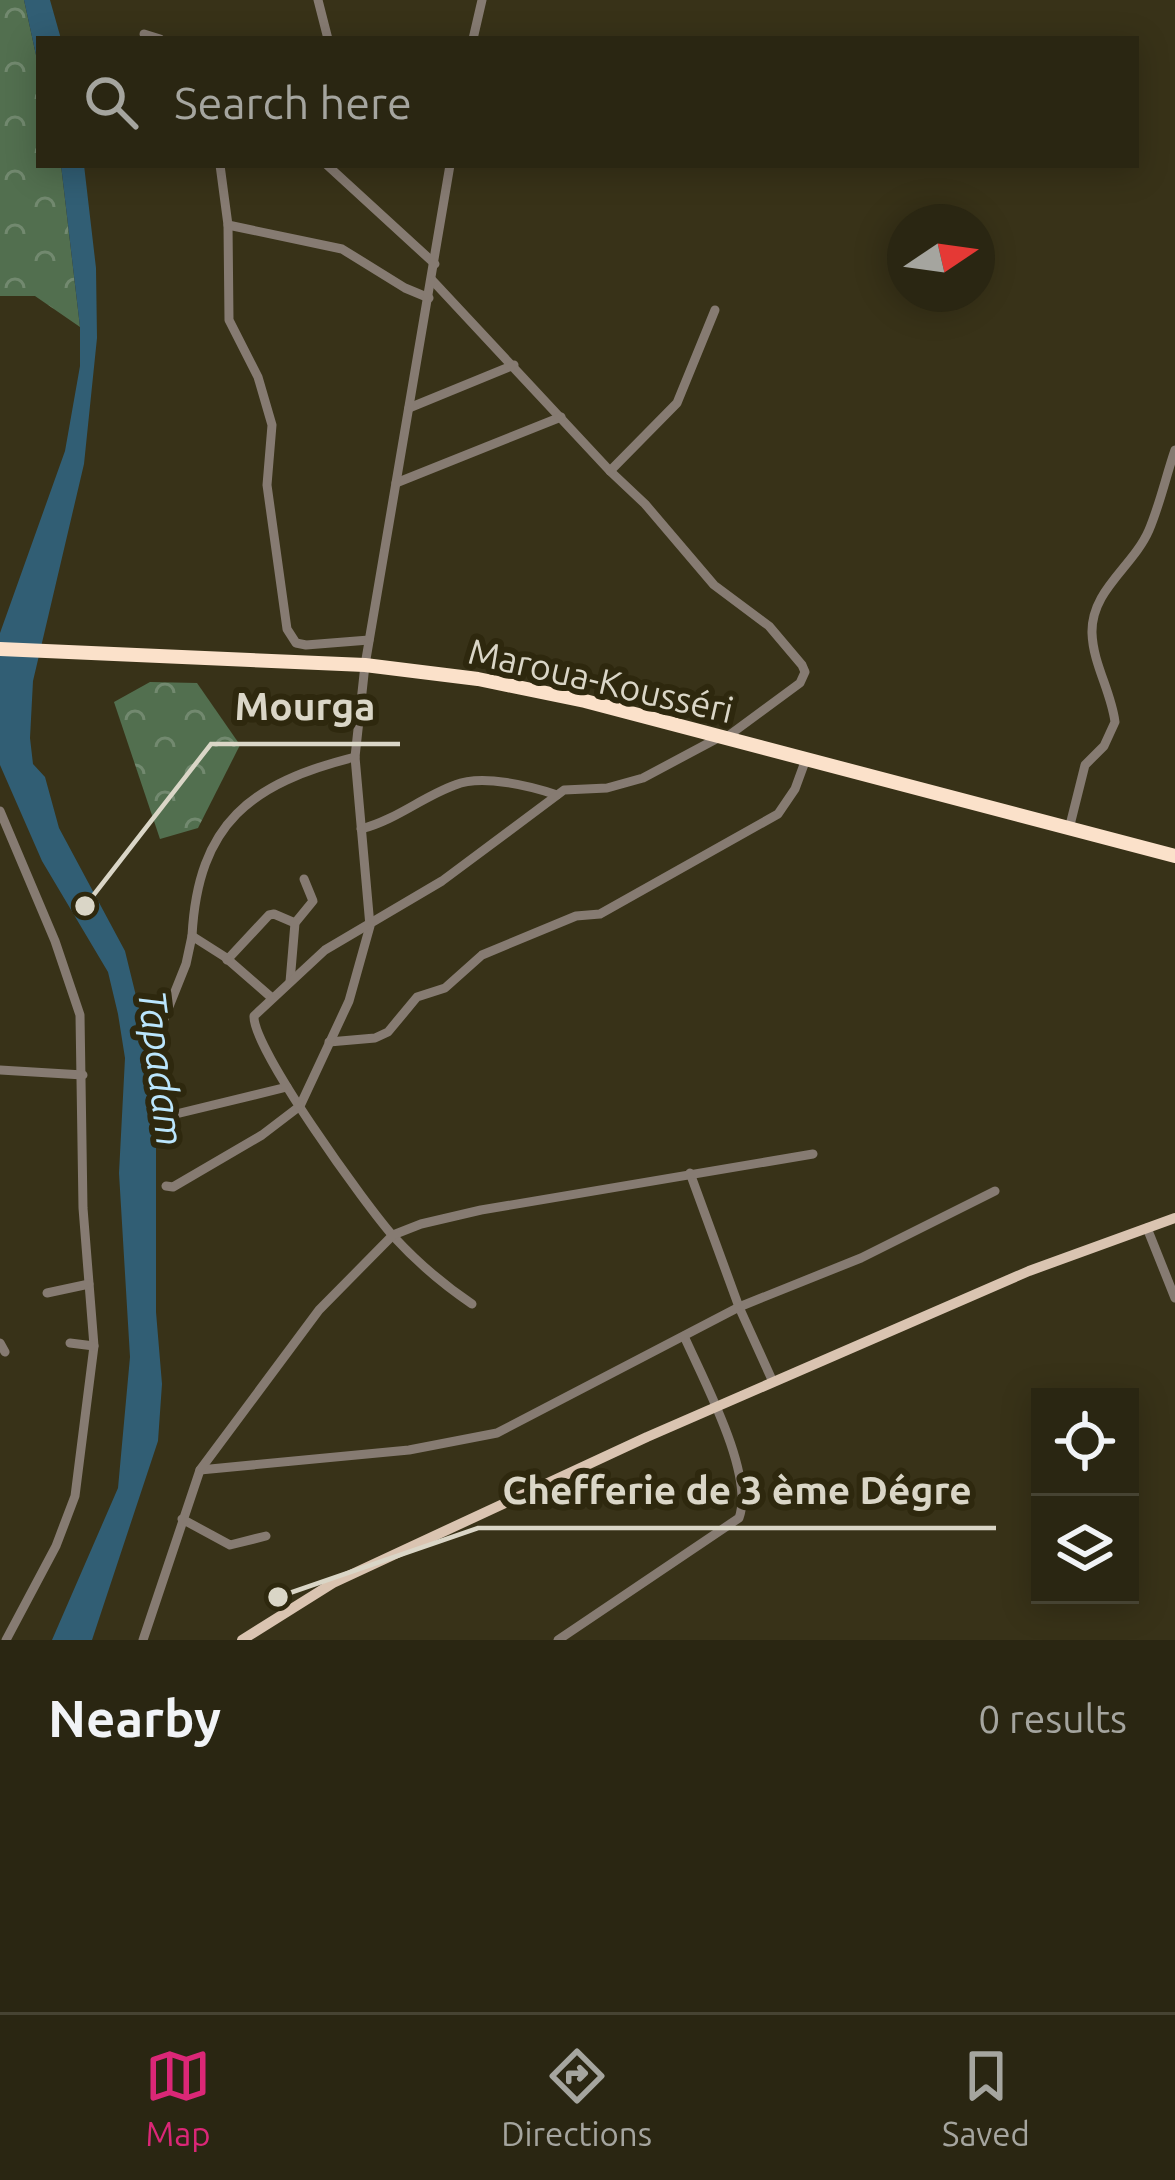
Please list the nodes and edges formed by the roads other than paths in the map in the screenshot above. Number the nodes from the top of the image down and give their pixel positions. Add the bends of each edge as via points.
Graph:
1 (318, 0) edge
2 (482, 0) edge
3 (144, 34) dead end
4 (150, 36) edge
5 (327, 36) edge
6 (474, 36) edge
7 (220, 168) edge
8 (330, 168) edge
9 (450, 168) edge
10 (228, 225) junction
11 (435, 264) junction
12 (432, 280) junction
13 (429, 298) junction
14 (715, 310) dead end
15 (514, 365) junction
16 (410, 408) junction
17 (561, 417) junction
18 (1175, 450) edge
19 (610, 471) junction
20 (396, 483) junction
21 (369, 640) junction
22 (0, 649) edge
23 (365, 665) junction
24 (722, 738) junction
25 (356, 757) junction
26 (806, 759) junction
27 (557, 795) junction
28 (0, 811) edge
29 (361, 829) junction
30 (1069, 829) junction
31 (1175, 856) edge
32 (304, 879) dead end
33 (295, 923) junction
34 (370, 926) junction
35 (192, 936) junction
36 (227, 960) junction
37 (290, 982) junction
38 (272, 998) junction
39 (329, 1042) junction
40 (0, 1070) edge
41 (83, 1075) junction
42 (287, 1087) junction
43 (300, 1106) junction
44 (813, 1154) dead end
45 (690, 1174) junction
46 (166, 1186) dead end
47 (995, 1191) dead end
48 (1175, 1218) edge
49 (1147, 1228) junction
50 (393, 1235) junction
51 (89, 1284) junction
52 (46, 1292) dead end
53 (1175, 1298) edge
54 (472, 1304) dead end
55 (740, 1307) junction
56 (684, 1336) junction
57 (70, 1343) dead end
58 (94, 1346) junction
59 (773, 1382) junction
60 (715, 1407) junction
61 (200, 1470) junction
62 (182, 1519) junction
63 (266, 1536) dead end
64 (6, 1640) edge
65 (143, 1640) edge
66 (242, 1640) edge
67 (558, 1640) edge

1 - 5 street
2 - 6 street
3 - 4 street
7 - 10 street
8 - 11 street
9 - 11 street
10 - 13 street via 342,249
10 - 21 street via 229,320 272,425 268,497 287,629 306,645
11 - 12 street
12 - 13 street
12 - 15 street
13 - 16 street
14 - 19 street via 677,403
15 - 16 street
15 - 17 street
16 - 20 street
17 - 19 street
17 - 20 street
18 - 30 street via 1148,531 1097,603 1094,654 1115,722 1085,764
19 - 24 street via 714,585 769,626 805,672
20 - 21 street
21 - 23 street
22 - 23 highway, Maroua-Kousséri
23 - 24 highway, Maroua-Kousséri via 563,696
23 - 25 street
24 - 26 highway, Maroua-Kousséri
24 - 27 street via 643,778
25 - 29 street
25 - 35 street via 283,780 234,816 202,865
26 - 30 highway, Maroua-Kousséri
26 - 39 street via 786,805 752,830 600,914 575,916 473,960 445,988 417,997 388,1032
27 - 29 street via 520,783 460,783
27 - 34 street
28 - 41 street via 74,990
29 - 34 street
30 - 31 highway, Maroua-Kousséri
32 - 33 street via 314,901
33 - 36 street via 269,915
33 - 37 street
34 - 37 street via 325,950
34 - 39 street
35 - 36 street
35 - 42 street via 160,1029 172,1110 199,1111
36 - 38 street
37 - 38 street
38 - 42 street via 253,1022
39 - 43 street
40 - 41 street
41 - 51 street
42 - 43 street
43 - 46 street via 262,1136
43 - 50 street
44 - 45 street
45 - 50 street via 481,1210
45 - 55 street
47 - 55 street
48 - 49 main road
49 - 53 street
49 - 59 main road
50 - 54 street
50 - 61 street via 309,1322
51 - 52 street
51 - 58 street
55 - 56 street
55 - 59 street
56 - 60 street
56 - 61 street via 497,1433 410,1450
57 - 58 street
58 - 64 street via 75,1496
59 - 60 main road
60 - 66 main road via 405,1547
60 - 67 street via 744,1496 739,1518
61 - 62 street
62 - 63 street via 230,1545
62 - 65 street

